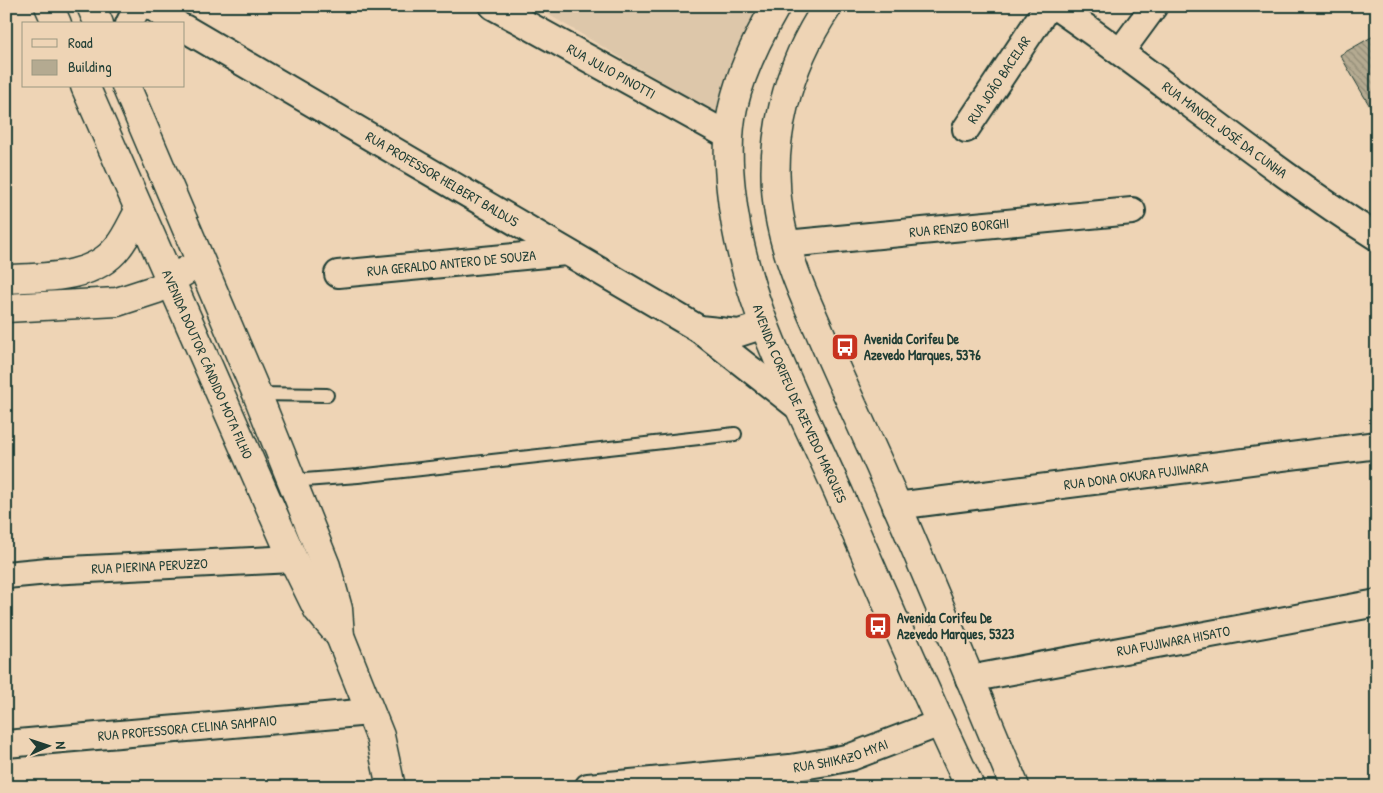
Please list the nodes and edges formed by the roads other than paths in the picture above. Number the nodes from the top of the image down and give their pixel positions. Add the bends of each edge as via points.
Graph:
1 (49, 6) edge
2 (91, 6) edge
3 (138, 6) edge
4 (151, 6) edge
5 (493, 6) edge
6 (776, 6) edge
7 (828, 6) edge
8 (1048, 6) edge
9 (1055, 6) edge
10 (1154, 6) edge
11 (56, 22) edge
12 (98, 22) edge
13 (130, 22) edge
14 (174, 22) edge
15 (185, 29) edge
16 (1121, 51) junction
17 (85, 88) edge
18 (127, 88) edge
19 (966, 129) dead end
20 (729, 136) junction
21 (161, 169) junction
22 (128, 184) junction
23 (139, 211) junction
24 (1132, 211) dead end
25 (1377, 236) edge
26 (786, 244) junction
27 (566, 252) junction
28 (102, 262) junction
29 (201, 262) junction
30 (338, 274) dead end
31 (18, 279) edge
32 (171, 280) junction
33 (124, 301) junction
34 (17, 307) edge
35 (186, 312) junction
36 (764, 325) junction
37 (699, 329) junction
38 (257, 394) junction
39 (327, 395) dead end
40 (797, 406) junction
41 (735, 434) dead end
42 (1377, 445) edge
43 (291, 481) junction
44 (896, 506) junction
45 (293, 559) junction
46 (6, 575) edge
47 (1377, 603) edge
48 (340, 636) junction
49 (969, 679) junction
50 (370, 712) junction
51 (940, 723) junction
52 (6, 744) edge
53 (391, 787) edge
54 (588, 787) edge
55 (970, 787) edge
56 (1015, 787) edge

1 - 11 main road
2 - 12 main road
3 - 13 street
4 - 14 street
5 - 20 street, RUA JULIO PINOTTI
6 - 20 main road, AVENIDA CORIFEU DE AZEVEDO MARQUES via 744,71 733,106
7 - 26 main road via 798,58 777,134 777,190
8 - 19 street, RUA JOÃO BACELAR
9 - 16 street
10 - 16 street
15 - 27 street, RUA PROFESSOR HELBERT BALDUS
16 - 25 street, RUA MANOEL JOSÉ DA CUNHA via 1272,164
17 - 22 main road, AVENIDA DOUTOR CÂNDIDO MOTA FILHO
18 - 21 main road, AVENIDA DOUTOR CÂNDIDO MOTA FILHO
20 - 36 main road, AVENIDA CORIFEU DE AZEVEDO MARQUES via 734,225 744,268
21 - 22 main road
21 - 29 main road, AVENIDA DOUTOR CÂNDIDO MOTA FILHO
22 - 23 main road, AVENIDA DOUTOR CÂNDIDO MOTA FILHO
23 - 28 main road via 117,249
23 - 32 main road, AVENIDA DOUTOR CÂNDIDO MOTA FILHO
24 - 26 street, RUA RENZO BORGHI
26 - 44 main road via 796,278
27 - 30 street, RUA GERALDO ANTERO DE SOUZA
27 - 37 street, RUA PROFESSOR HELBERT BALDUS
28 - 31 main road via 60,276
28 - 33 main road
29 - 32 main road
29 - 38 main road, AVENIDA DOUTOR CÂNDIDO MOTA FILHO
31 - 34 main road
32 - 33 main road via 157,289
32 - 35 main road, AVENIDA DOUTOR CÂNDIDO MOTA FILHO
33 - 34 main road
33 - 35 main road via 169,306
35 - 45 main road, AVENIDA DOUTOR CÂNDIDO MOTA FILHO
36 - 37 street, RUA PROFESSOR HELBERT BALDUS via 739,333
36 - 40 main road, AVENIDA CORIFEU DE AZEVEDO MARQUES
37 - 40 street, RUA PROFESSOR HELBERT BALDUS
38 - 39 lane
38 - 43 main road, AVENIDA DOUTOR CÂNDIDO MOTA FILHO
40 - 51 main road, AVENIDA CORIFEU DE AZEVEDO MARQUES
41 - 43 lane
42 - 44 street, RUA DONA OKURA FUJIWARA
43 - 48 main road, AVENIDA DOUTOR CÂNDIDO MOTA FILHO via 326,566 338,610
44 - 49 main road
45 - 46 street, RUA PIERINA PERUZZO
45 - 48 main road, AVENIDA DOUTOR CÂNDIDO MOTA FILHO via 318,610
47 - 49 street, RUA FUJIWARA HISATO
48 - 50 main road, AVENIDA DOUTOR CÂNDIDO MOTA FILHO
49 - 56 main road
50 - 52 street, RUA PROFESSORA CELINA SAMPAIO
50 - 53 main road, AVENIDA DOUTOR CÂNDIDO MOTA FILHO via 380,736
51 - 54 street, RUA SHIKAZO MYAI via 851,757 827,762
51 - 55 main road, AVENIDA CORIFEU DE AZEVEDO MARQUES

